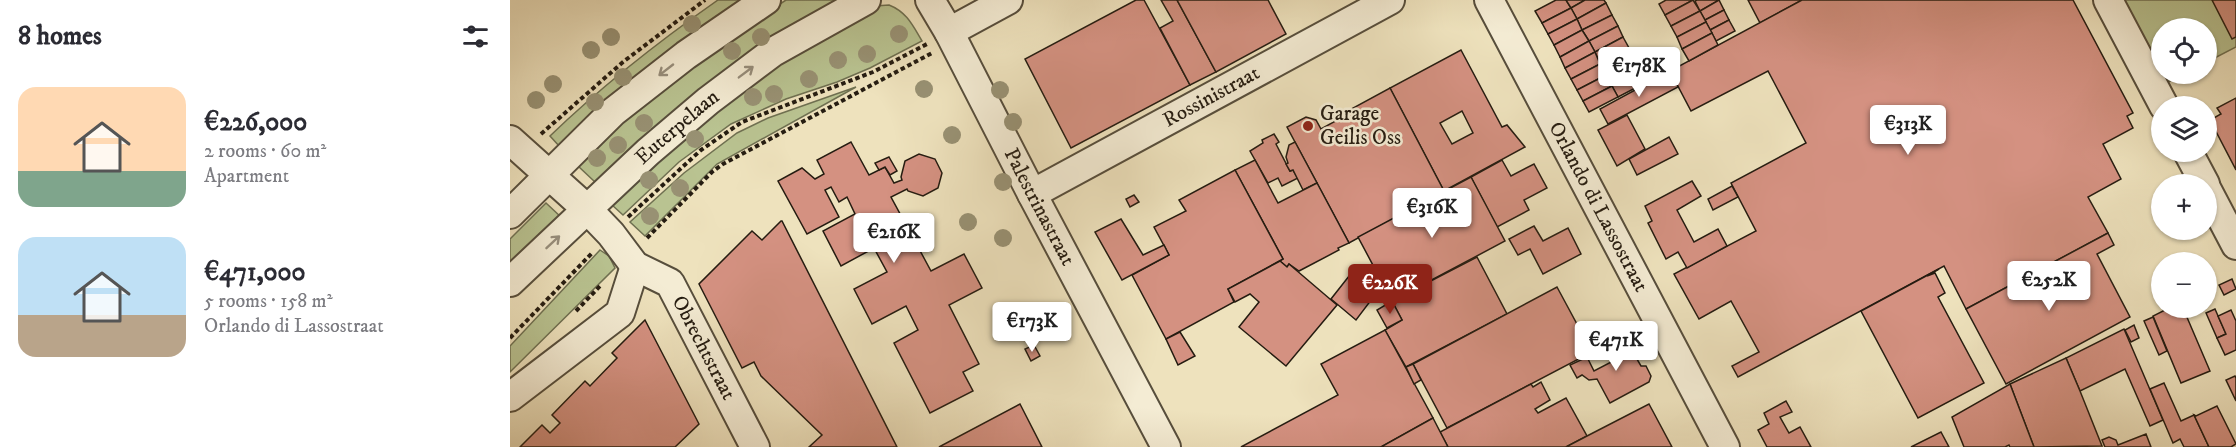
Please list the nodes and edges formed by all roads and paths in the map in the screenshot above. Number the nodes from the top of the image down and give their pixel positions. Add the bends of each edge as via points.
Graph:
1 (705, 0) edge
2 (766, 0) edge
3 (866, 0) edge
4 (930, 0) edge
5 (1008, 0) edge
6 (1390, 0) edge
7 (1488, 0) edge
8 (2108, 0) edge
9 (953, 38) junction
10 (2159, 96) edge
11 (516, 145) edge
12 (548, 175) junction
13 (1032, 194) junction
14 (2217, 207) edge
15 (588, 210) junction
16 (510, 214) edge
17 (611, 234) junction
18 (2236, 244) edge
19 (632, 261) junction
20 (510, 282) edge
21 (570, 317) dead end
22 (510, 338) edge
23 (510, 397) edge
24 (755, 447) edge
25 (1166, 447) edge
26 (1725, 447) edge

1 - 11 path
2 -> 12 street via 613,112
15 -> 3 street, Euterpelaan via 648,152 717,94 773,52
4 - 9 street, Palestrinastraat
5 - 9 street
6 - 13 street, Rossinistraat
7 - 26 street, Orlando di Lassostraat
8 - 10 street
9 - 13 street, Palestrinastraat
9 - 17 path via 742,122 701,150
9 - 19 path via 723,164
11 - 12 street, Obrechtstraat
12 - 15 street, Obrechtstraat
12 - 16 street
13 - 25 street, Palestrinastraat
14 - 18 street
15 - 17 street, Obrechtstraat
20 -> 15 street, Euterpelaan
17 - 19 street, Obrechtstraat
17 - 22 path
19 - 21 path
19 - 23 street via 621,313
19 - 24 street, Obrechtstraat via 670,283

